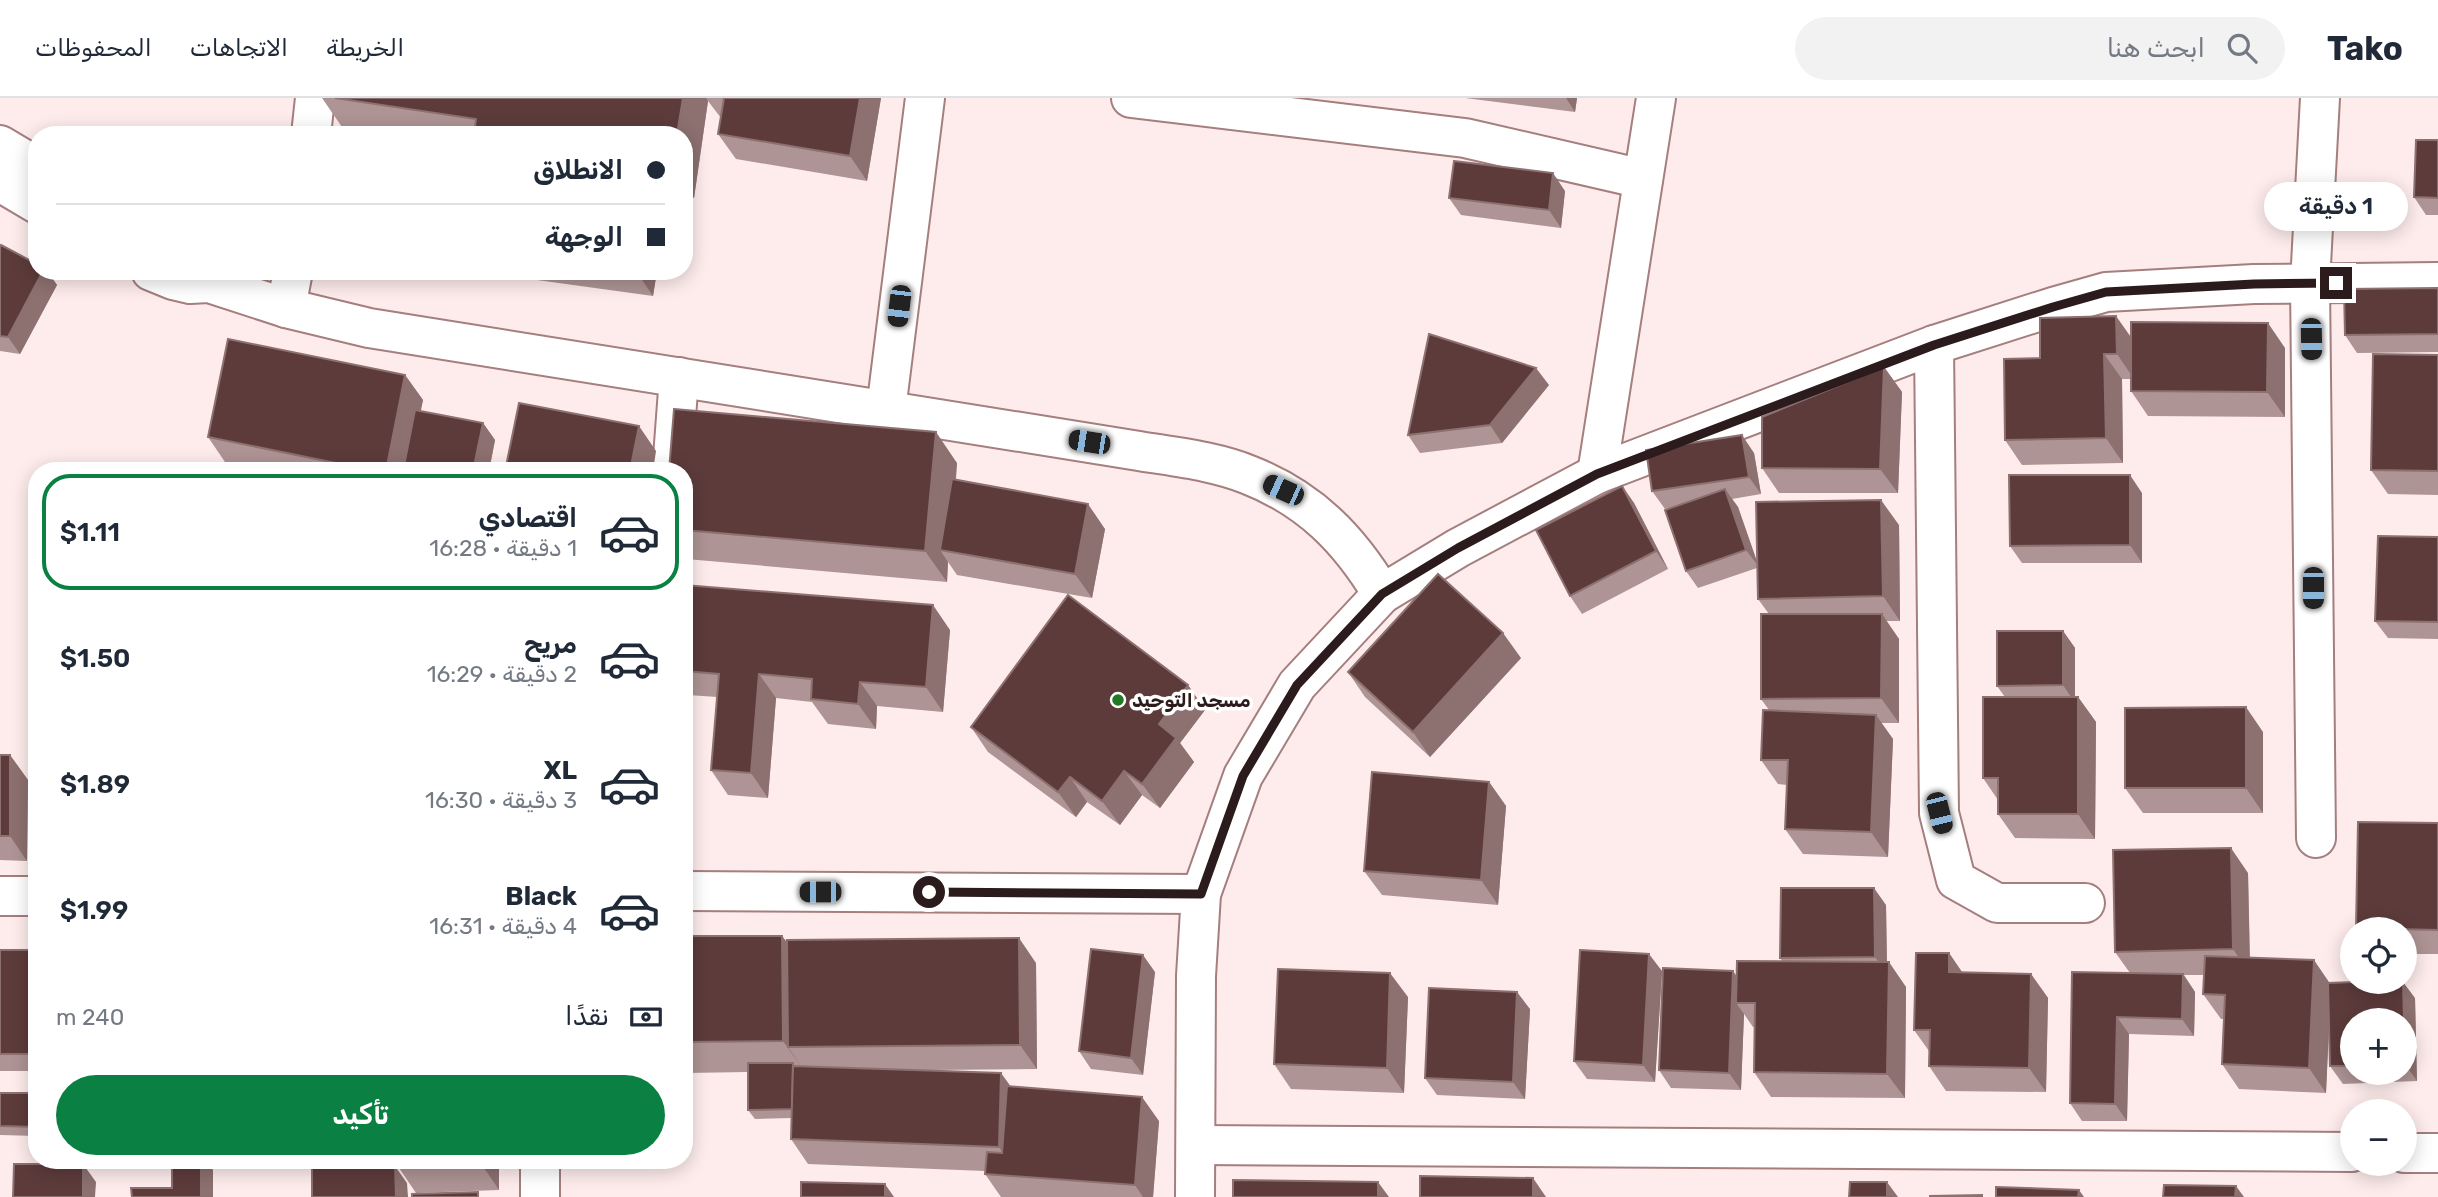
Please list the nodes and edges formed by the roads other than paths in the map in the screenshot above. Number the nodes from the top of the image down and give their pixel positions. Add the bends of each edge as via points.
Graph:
1 (315, 98) edge
2 (925, 98) edge
3 (1131, 98) edge
4 (1656, 98) edge
5 (2320, 98) edge
6 (312, 126) edge
7 (0, 145) edge
8 (28, 162) edge
9 (1643, 179) junction
10 (0, 182) edge
11 (28, 199) edge
12 (213, 280) edge
13 (291, 280) edge
14 (2438, 282) edge
15 (2310, 283) junction
16 (286, 308) junction
17 (1934, 345) junction
18 (679, 377) junction
19 (886, 410) junction
20 (673, 462) edge
21 (1597, 474) junction
22 (1382, 594) junction
23 (2316, 838) dead end
24 (693, 891) edge
25 (1201, 894) junction
26 (0, 896) edge
27 (28, 896) edge
28 (2085, 904) dead end
29 (1196, 1145) junction
30 (2340, 1152) edge
31 (2417, 1153) edge
32 (2438, 1153) edge
33 (540, 1169) edge
34 (540, 1197) edge
35 (1195, 1197) edge

1 - 6 street
2 - 19 street
3 - 9 street via 1465,138
4 - 9 street
5 - 15 street
7 - 8 street
9 - 21 street
10 - 11 street
12 - 16 street
13 - 16 street
14 - 15 street
15 - 17 street via 2106,292
15 - 23 street
16 - 18 street via 369,328
17 - 21 street
17 - 28 street via 1939,813 1956,880 1997,903
18 - 19 street
18 - 20 street
19 - 22 street via 1139,451 1247,474 1283,490 1341,536
21 - 22 street
22 - 25 street via 1297,685 1243,776
24 - 25 street
25 - 29 street
26 - 27 street
29 - 30 street
29 - 35 street
31 - 32 street
33 - 34 street

